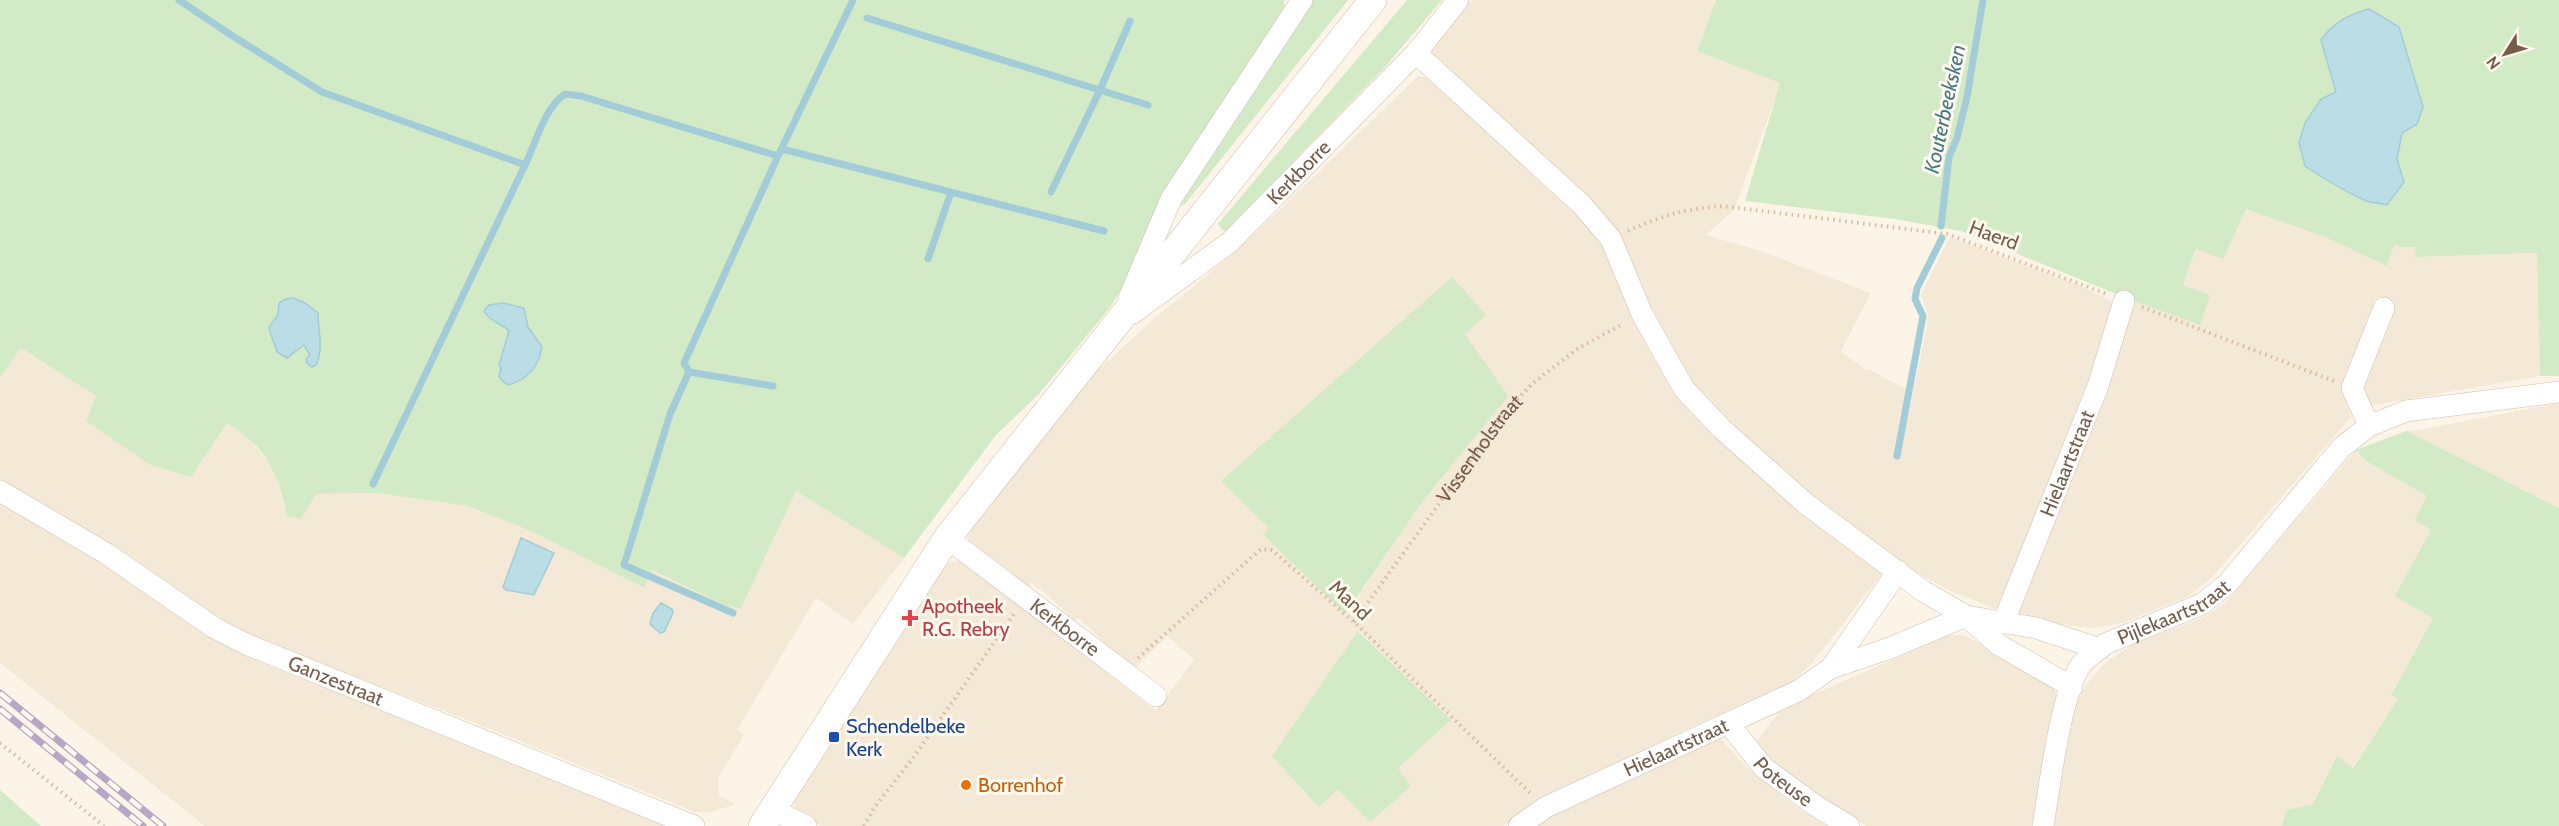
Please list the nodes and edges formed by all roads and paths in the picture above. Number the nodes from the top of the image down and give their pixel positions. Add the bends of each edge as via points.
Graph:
1 (1302, 0) edge
2 (1373, 0) edge
3 (1458, 0) edge
4 (1416, 53) junction
5 (1611, 239) junction
6 (2124, 301) junction
7 (2384, 308) dead end
8 (1642, 314) junction
9 (1119, 324) junction
10 (2352, 388) junction
11 (2559, 392) edge
12 (2369, 426) junction
13 (0, 491) edge
14 (947, 538) junction
15 (1898, 571) junction
16 (1026, 597) junction
17 (1966, 616) junction
18 (1354, 622) junction
19 (2003, 622) junction
20 (2100, 649) junction
21 (1831, 668) junction
22 (1124, 670) junction
23 (2072, 687) junction
24 (1156, 696) dead end
25 (1728, 723) junction
26 (0, 743) edge
27 (1546, 807) junction
28 (768, 818) edge
29 (104, 826) edge
30 (694, 826) edge
31 (806, 826) edge
32 (864, 826) edge
33 (1519, 826) edge
34 (1849, 826) edge
35 (2043, 826) edge

1 - 9 street, Kerkborre via 1171,199
2 - 9 street, Kerkborre
3 - 4 street, Kerkborre
4 - 5 street via 1582,204
4 - 9 street, Kerkborre via 1230,242
5 - 6 path, Haerd via 1663,215 1692,208 1743,208 1947,234
5 - 8 street
6 - 10 path, Haerd
6 - 19 street, Hielaartstraat via 2098,386
7 - 10 street
8 - 15 street via 1684,388 1722,429 1805,503
8 - 18 path, Vissenholstraat via 1577,349 1532,384 1504,413
9 - 14 street, Kerkborre
10 - 12 street
11 - 12 street, Pijlekaartstraat via 2406,411
12 - 20 street, Pijlekaartstraat via 2343,447 2227,584 2202,604
13 - 30 street, Ganzestraat via 107,554 213,627 246,644
14 - 16 street, Kerkborre
14 - 28 street, Kerkborre
15 - 17 street
15 - 21 street, Hielaartstraat
16 - 22 street, Kerkborre
16 - 32 path
17 - 19 street
17 - 21 street, Hielaartstraat
17 - 23 street via 1999,645
18 - 22 path, Mand via 1272,550 1261,549
18 - 27 path, Mand
19 - 20 street via 2036,628
20 - 23 street, Pijlekaartstraat via 2081,665
21 - 25 street, Hielaartstraat via 1798,691
22 - 24 street, Kerkborre
23 - 35 street, Pijlekaartstraat
25 - 27 street, Hielaartstraat
25 - 34 street, Poteuse via 1764,768
26 - 29 path
27 - 33 street, Hielaartstraat
28 - 31 street

